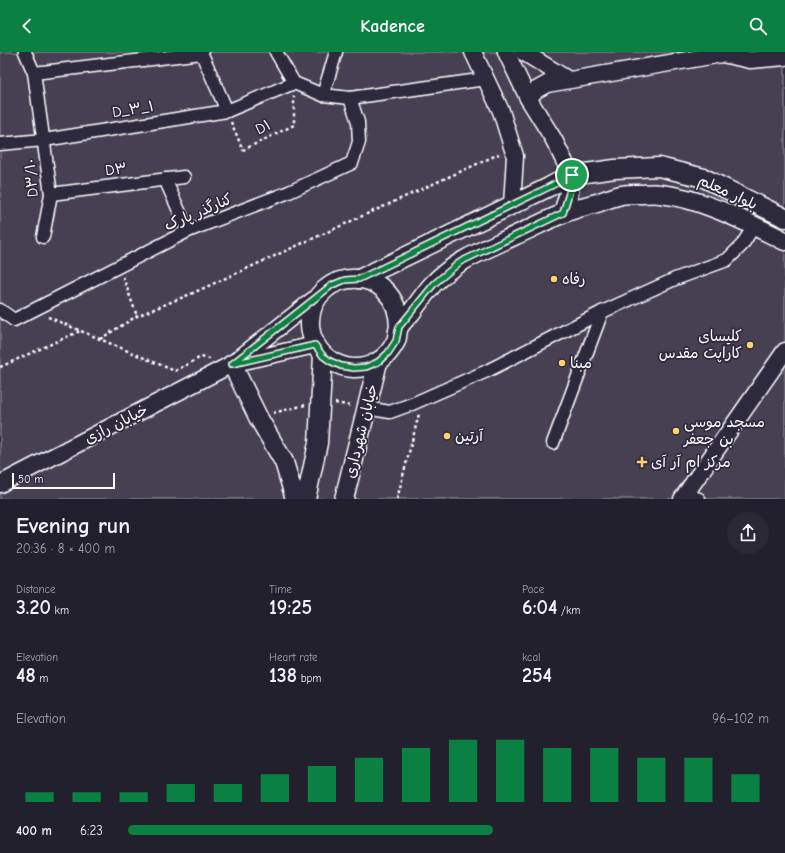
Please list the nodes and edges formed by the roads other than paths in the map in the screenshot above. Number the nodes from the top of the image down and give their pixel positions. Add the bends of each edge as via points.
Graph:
1 (25, 52) edge
2 (202, 52) edge
3 (276, 52) edge
4 (336, 52) edge
5 (473, 52) edge
6 (506, 52) edge
7 (522, 52) edge
8 (724, 53) edge
9 (785, 58) edge
10 (34, 73) junction
11 (567, 79) junction
12 (486, 80) junction
13 (294, 83) junction
14 (323, 96) junction
15 (350, 98) junction
16 (528, 98) junction
17 (227, 110) junction
18 (44, 140) junction
19 (0, 144) edge
20 (572, 175) junction
21 (184, 177) dead end
22 (165, 179) junction
23 (51, 194) junction
24 (512, 205) junction
25 (763, 207) junction
26 (785, 212) edge
27 (563, 213) junction
28 (785, 218) edge
29 (754, 226) junction
30 (188, 231) junction
31 (43, 237) dead end
32 (785, 241) edge
33 (359, 279) junction
34 (321, 294) junction
35 (0, 310) edge
36 (602, 312) junction
37 (399, 327) junction
38 (319, 351) junction
39 (785, 352) edge
40 (378, 362) junction
41 (232, 364) junction
42 (366, 408) junction
43 (553, 443) dead end
44 (0, 484) edge
45 (689, 497) edge
46 (295, 499) edge
47 (306, 499) edge
48 (344, 499) edge

1 - 10 street, D۳/۱۰
2 - 10 street
2 - 17 street
3 - 13 street
4 - 14 street
5 - 12 street
6 - 16 street
7 - 11 street
8 - 9 street via 750,60
8 - 11 street
10 - 18 street, D۳/۱۰
11 - 16 street via 547,84
12 - 15 street
12 - 24 street via 501,111 515,156
13 - 14 street
13 - 17 street, D_۳_۱
14 - 15 street
15 - 30 street, کنارگذر پارک via 358,122 359,142 352,163 289,192
16 - 20 street
17 - 18 street, D_۳_۱
18 - 19 street, D_۳_۱
18 - 23 street, D۳/۱۰
20 - 24 main road, بلوار معلم
20 - 25 main road, بلوار معلم via 615,169 659,167 704,178
20 - 27 main road
21 - 22 street, D۳
22 - 23 street, D۳
22 - 30 street
23 - 31 street, D۳/۱۰
24 - 33 main road, بلوار معلم
25 - 26 main road
25 - 28 main road, بلوار معلم
27 - 29 main road, بلوار معلم via 622,195 660,194 696,201
27 - 37 main road, بلوار معلم via 460,262 434,284
29 - 32 main road, بلوار معلم
29 - 36 street via 742,245 727,260 675,279
30 - 35 street, کنارگذر پارک via 14,320
33 - 34 main road via 345,280 332,285
33 - 37 main road via 370,281 389,295 399,316
34 - 38 main road via 310,318 310,332
34 - 41 street, خیابان رازی
36 - 42 street via 487,371 424,399 390,412
36 - 43 street
37 - 40 main road via 396,341
38 - 40 main road via 330,361 341,366 366,367
38 - 41 street, خیابان رازی
38 - 47 main road via 318,442
39 - 45 street
40 - 42 main road, خیابان شهرداری
41 - 44 street, خیابان رازی
41 - 46 main road via 284,462
42 - 48 main road, خیابان شهرداری

